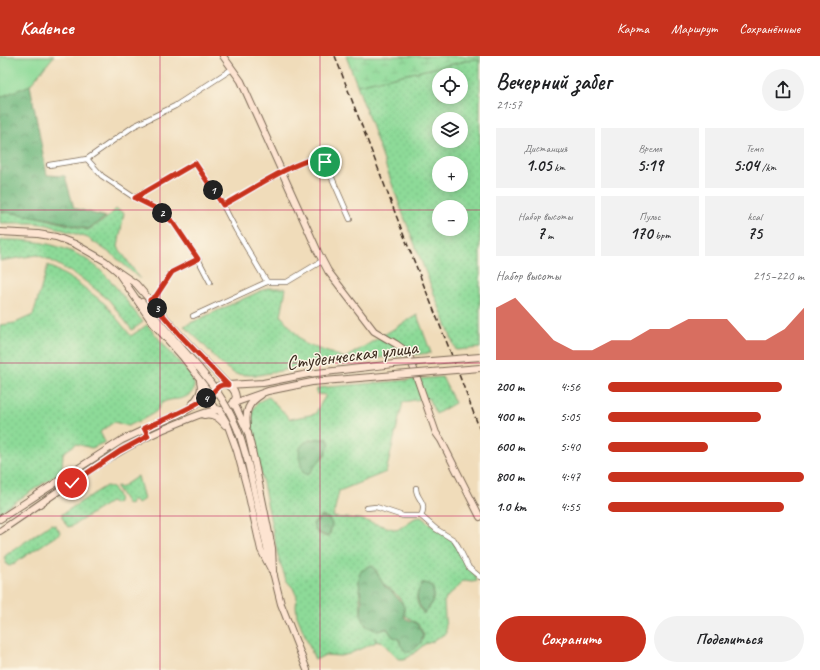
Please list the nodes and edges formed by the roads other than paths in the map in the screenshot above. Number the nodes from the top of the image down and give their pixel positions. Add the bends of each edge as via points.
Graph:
1 (223, 56) edge
2 (232, 69) junction
3 (87, 159) junction
4 (49, 165) dead end
5 (282, 172) junction
6 (135, 198) junction
7 (223, 205) junction
8 (350, 219) dead end
9 (0, 232) edge
10 (198, 259) junction
11 (322, 260) junction
12 (117, 271) junction
13 (210, 282) dead end
14 (267, 282) junction
15 (150, 300) junction
16 (193, 316) dead end
17 (480, 357) edge
18 (480, 368) edge
19 (200, 377) junction
20 (228, 385) junction
21 (268, 391) junction
22 (209, 396) junction
23 (234, 403) junction
24 (187, 410) junction
25 (219, 410) junction
26 (191, 418) junction
27 (144, 428) junction
28 (248, 433) junction
29 (148, 436) junction
30 (237, 451) junction
31 (416, 488) dead end
32 (367, 508) dead end
33 (421, 516) junction
34 (480, 517) edge
35 (0, 519) edge
36 (0, 531) edge
37 (274, 575) junction
38 (480, 577) edge
39 (307, 670) edge

1 - 2 main road
2 - 3 street via 175,106 134,126
2 - 5 main road via 241,81
3 - 4 street
3 - 6 street via 102,176
5 - 7 street
5 - 8 street via 319,157 325,162
5 - 11 main road
6 - 7 street via 195,163
6 - 10 street via 155,208 173,222
7 - 14 street
9 - 12 main road via 56,237 92,253
10 - 13 street
10 - 15 street via 172,272 156,296
11 - 14 street via 287,282
11 - 34 main road via 374,331 400,346 409,355 436,433 442,440
12 - 15 main road via 136,284
12 - 19 main road via 152,322
12 - 37 main road, bridge via 199,368 232,415 248,463
14 - 16 street
15 - 20 main road
17 - 20 main road, Студенческая улица, bridge via 394,364 308,374 263,383
18 - 21 main road, Студенческая улица, bridge via 312,382
19 - 22 main road via 208,389
19 - 24 main road via 201,393
20 - 22 main road via 217,386
20 - 23 main road via 236,397
21 - 23 main road, Студенческая улица
21 - 28 main road via 257,397 248,409
22 - 24 main road
22 - 25 main road via 212,406
23 - 25 main road via 224,410
23 - 28 main road
24 - 27 main road
25 - 26 main road via 208,411
25 - 30 main road via 227,423
26 - 29 main road
26 - 30 main road via 214,415 226,426
27 - 29 main road
27 - 35 main road via 95,456
28 - 37 main road via 272,548
29 - 36 main road via 120,451
30 - 37 main road via 261,550
31 - 33 street via 424,505
32 - 33 street via 376,507 403,516
33 - 38 street via 454,540 469,568
37 - 39 main road via 281,604

